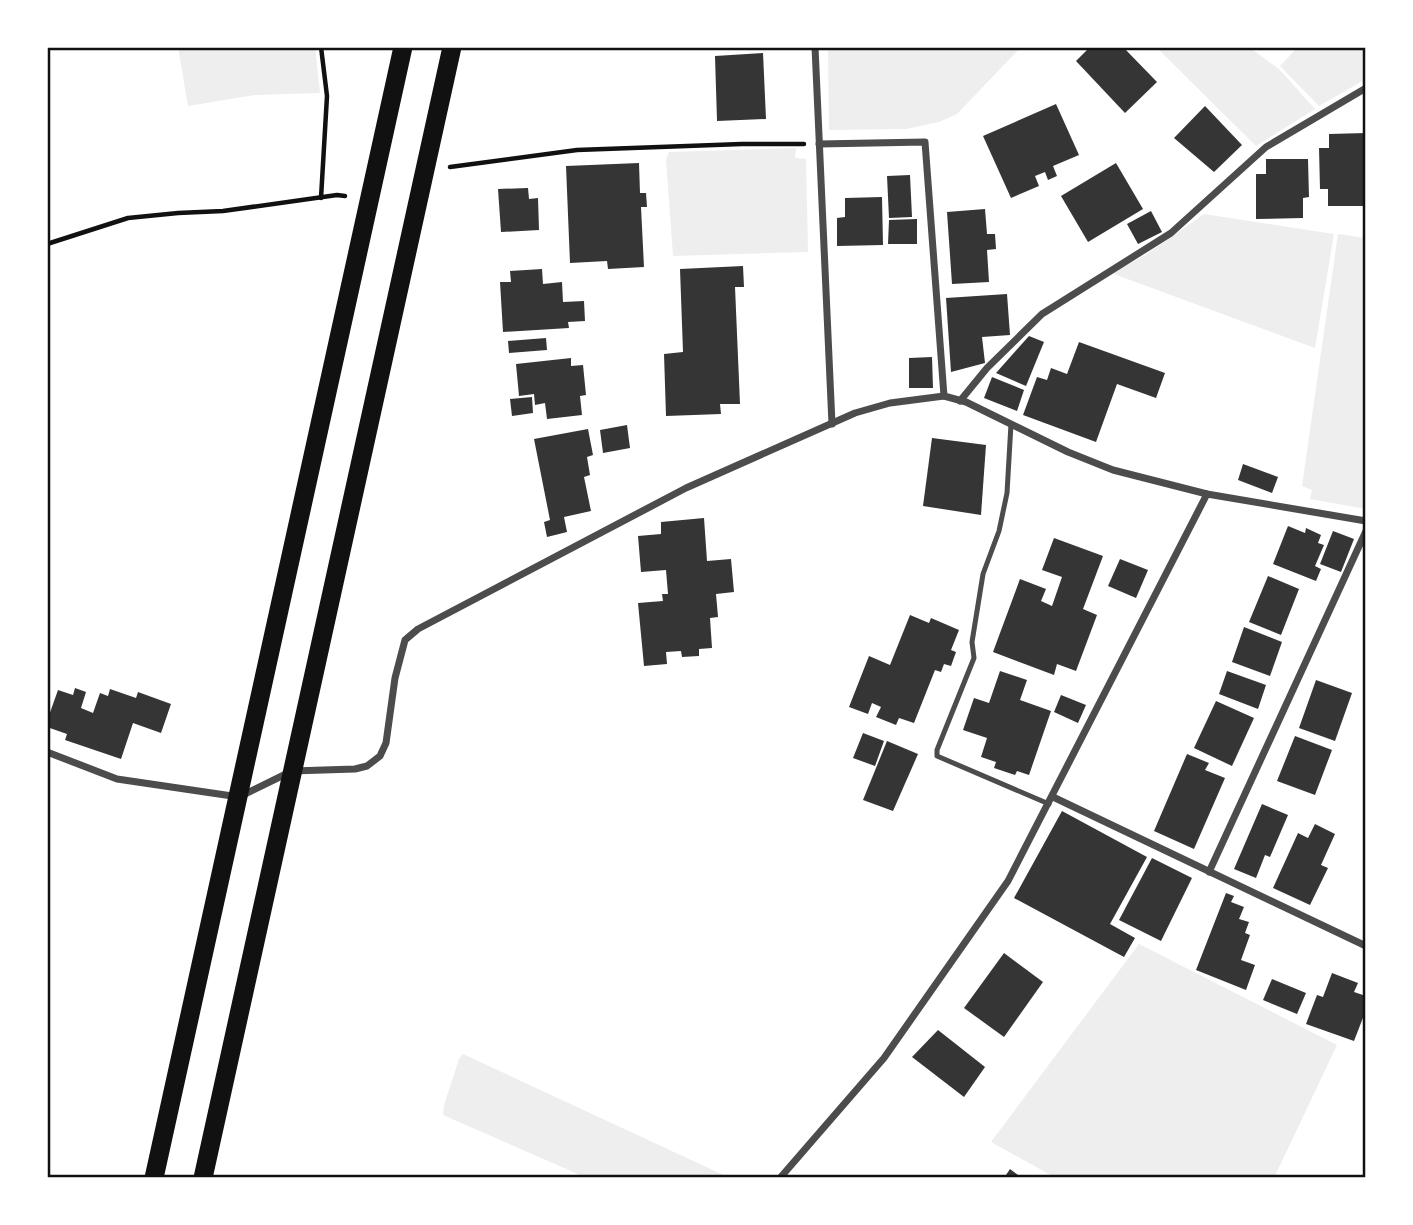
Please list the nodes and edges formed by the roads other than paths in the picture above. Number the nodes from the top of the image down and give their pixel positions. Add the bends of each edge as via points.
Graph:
1 (404, 47) edge
2 (452, 47) edge
3 (815, 47) edge
4 (1366, 88) edge
5 (819, 144) junction
6 (944, 396) junction
7 (960, 401) junction
8 (831, 424) junction
9 (1011, 424) junction
10 (1207, 494) junction
11 (1366, 521) edge
12 (1366, 531) edge
13 (47, 752) edge
14 (292, 771) junction
15 (239, 797) junction
16 (1051, 801) junction
17 (1209, 872) junction
18 (1366, 946) edge
19 (154, 1178) edge
20 (203, 1178) edge
21 (780, 1178) edge

1 - 15 highway
2 - 14 highway
3 - 5 street
4 - 7 street via 1266,147 1171,233 1042,314
5 - 6 street via 925,142
5 - 8 street
6 - 7 street
6 - 8 street via 890,403
7 - 9 street
8 - 14 street via 686,488 418,629 405,640 380,757 355,769
9 - 10 street via 1113,470
9 - 16 lane via 1007,493 983,574 972,642 974,658 937,756
10 - 11 street
10 - 16 street
12 - 17 street
13 - 15 street via 117,779
14 - 15 street
14 - 20 highway
15 - 19 highway
16 - 17 street
16 - 21 street via 1009,881 884,1058
17 - 18 street

